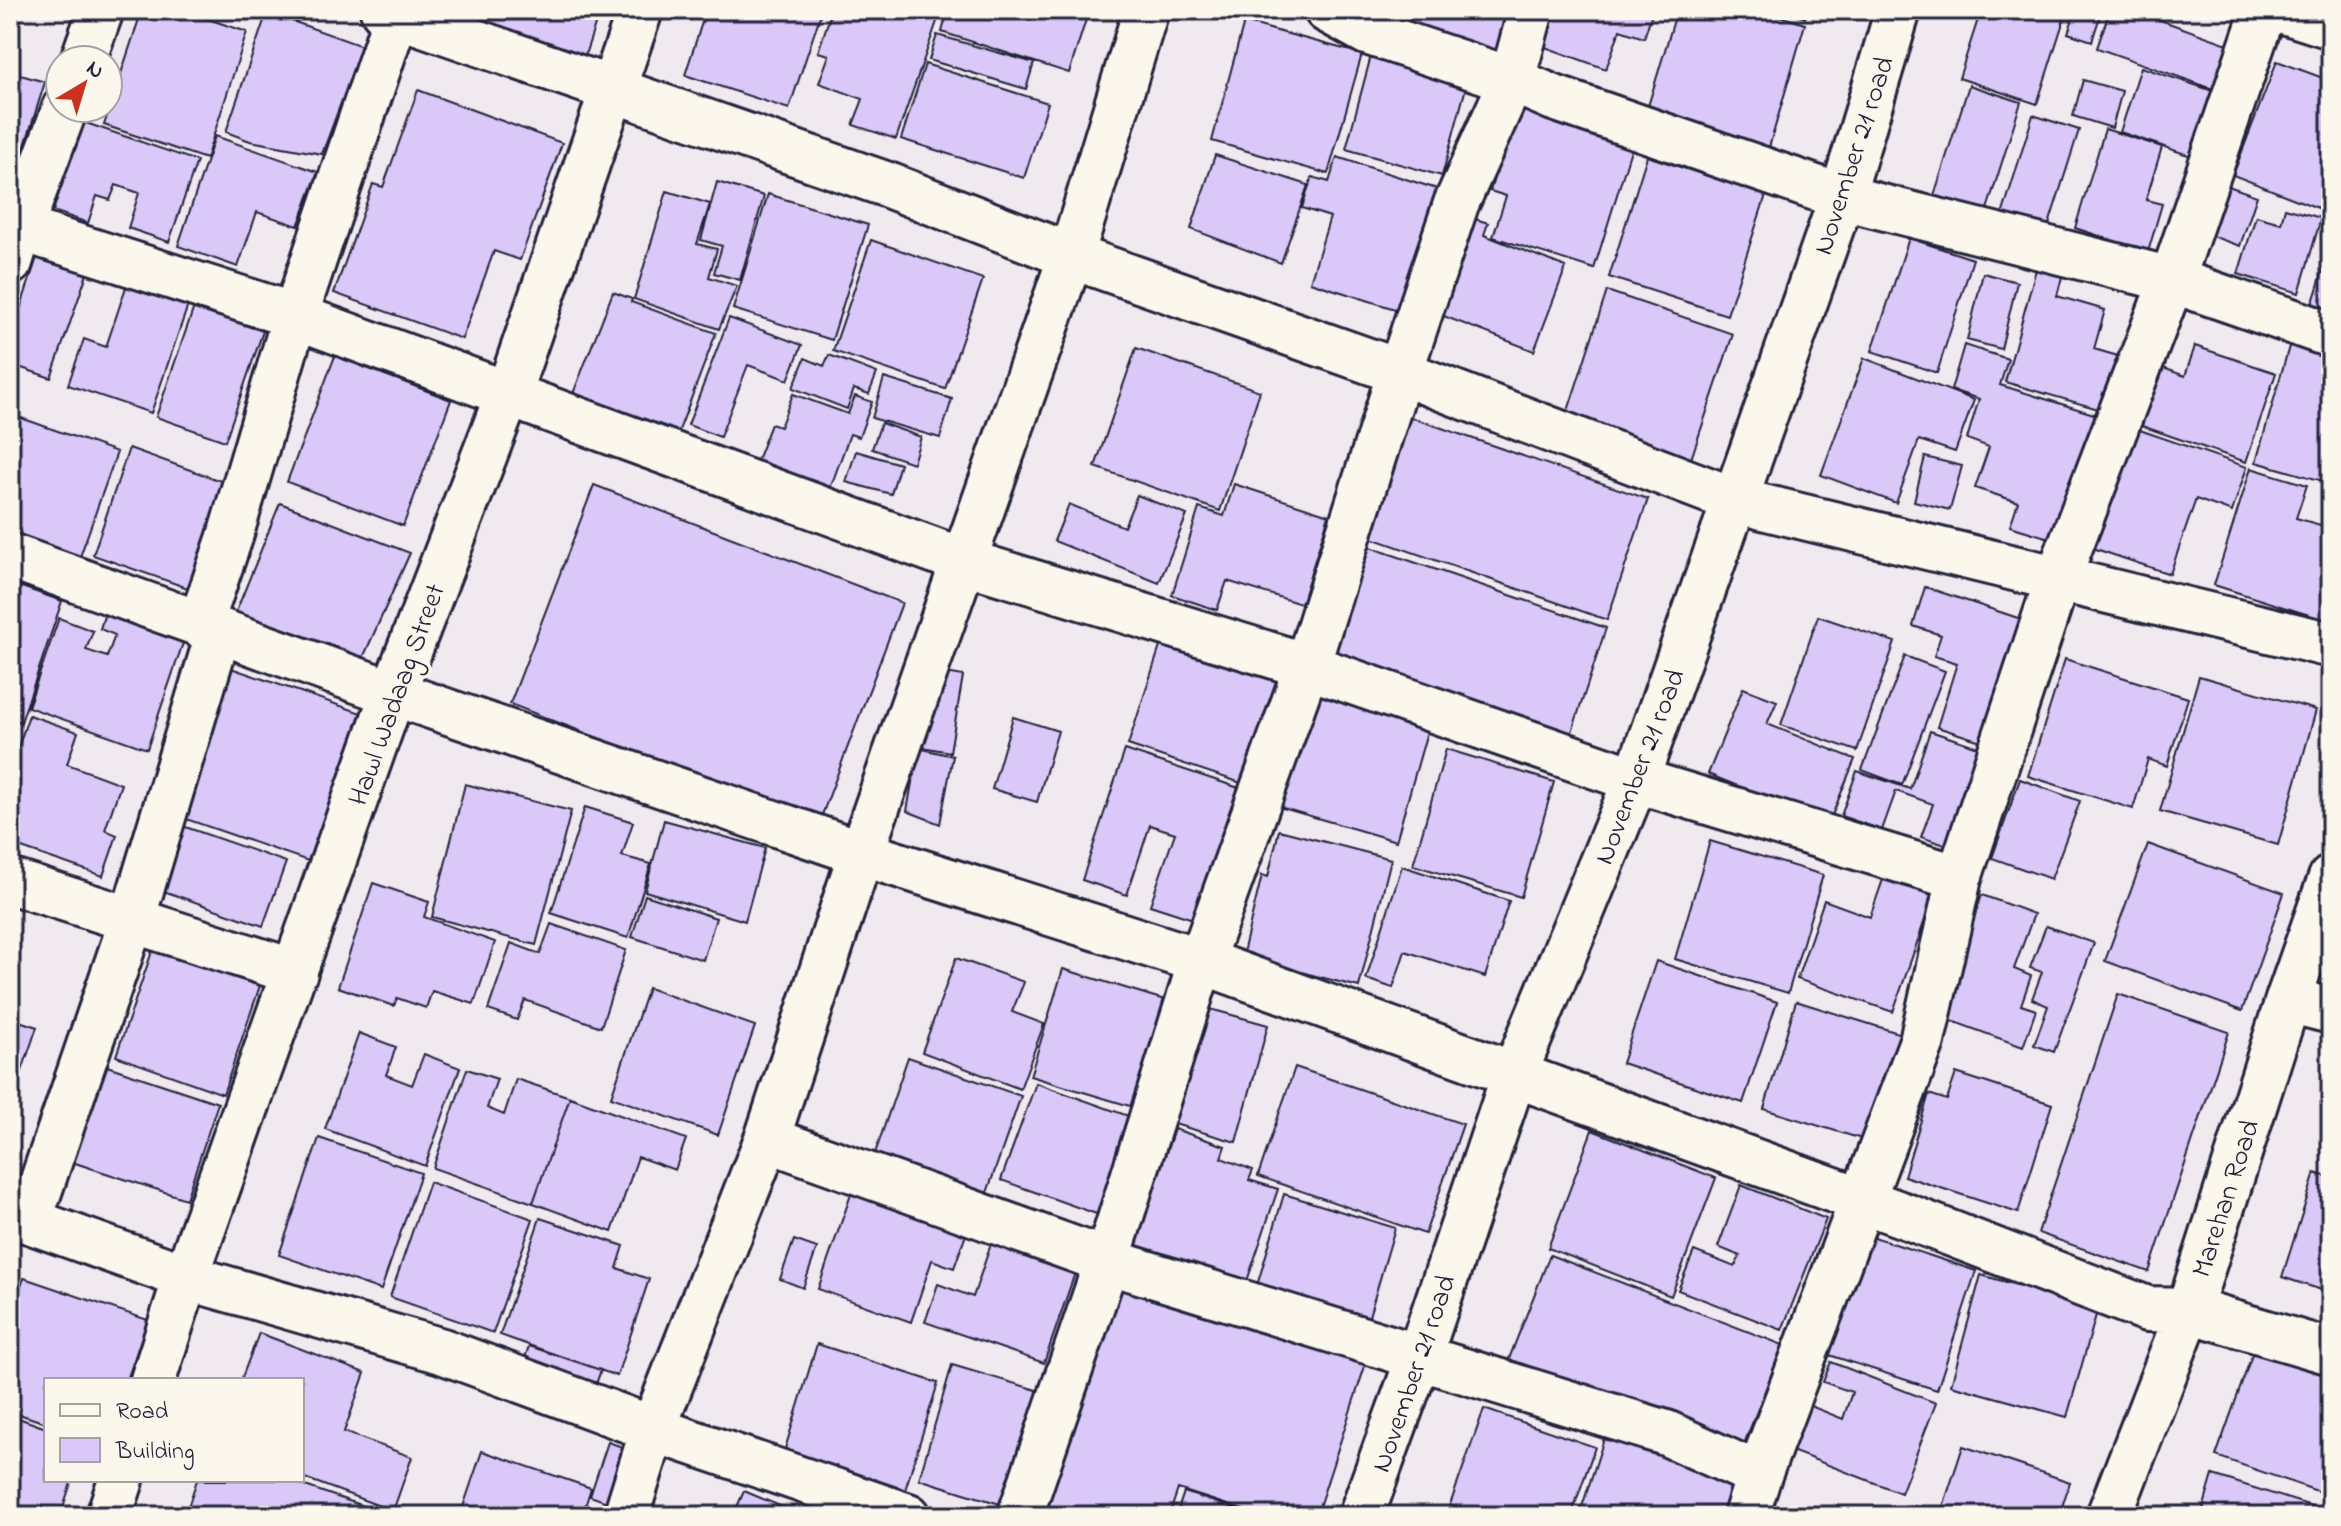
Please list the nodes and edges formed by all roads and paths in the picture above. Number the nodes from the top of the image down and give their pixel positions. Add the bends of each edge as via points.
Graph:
1 (101, 10) edge
2 (640, 10) edge
3 (1146, 10) edge
4 (1327, 10) edge
5 (1531, 10) edge
6 (1898, 10) edge
7 (2264, 10) edge
8 (2281, 10) edge
9 (392, 11) edge
10 (2331, 26) edge
11 (89, 44) edge
12 (1512, 80) junction
13 (612, 88) junction
14 (59, 124) edge
15 (1842, 197) junction
16 (13, 238) edge
17 (1071, 256) junction
18 (2172, 280) junction
19 (295, 316) junction
20 (2331, 335) edge
21 (1400, 372) junction
22 (508, 394) junction
23 (1734, 500) junction
24 (10, 556) edge
25 (963, 561) junction
26 (2058, 578) junction
27 (210, 628) junction
28 (2331, 645) edge
29 (1307, 666) junction
30 (393, 693) junction
31 (1636, 780) junction
32 (861, 853) junction
33 (1959, 878) junction
34 (2331, 878) edge
35 (10, 881) edge
36 (132, 920) junction
37 (1201, 961) junction
38 (295, 972) junction
39 (2288, 1000) junction
40 (2331, 1011) edge
41 (1514, 1075) junction
42 (767, 1139) junction
43 (1863, 1201) junction
44 (20, 1217) edge
45 (1107, 1261) junction
46 (186, 1277) junction
47 (2189, 1310) junction
48 (2331, 1352) edge
49 (1419, 1357) junction
50 (154, 1378) edge
51 (653, 1429) junction
52 (1759, 1475) junction
53 (120, 1482) edge
54 (109, 1516) edge
55 (626, 1516) edge
56 (908, 1516) edge
57 (1020, 1516) edge
58 (1361, 1516) edge
59 (1746, 1516) edge
60 (2109, 1516) edge

1 - 11 street
2 - 13 street, Hawl Wadaag Street
3 - 17 street
4 - 12 street via 1367,32
5 - 12 street
6 - 15 street, November 21 road
7 - 18 street
8 - 10 street
9 - 13 street
9 - 19 street
12 - 15 street
12 - 21 street via 1456,204
13 - 17 street
13 - 22 street, Hawl Wadaag Street
14 - 16 street
15 - 18 street
15 - 23 street, November 21 road
16 - 19 street
17 - 21 street
17 - 25 street
18 - 20 street
18 - 26 street
19 - 22 street
19 - 27 street via 229,540
21 - 23 street
21 - 29 street
22 - 25 street
22 - 30 street, Hawl Wadaag Street
23 - 26 street
23 - 31 street, November 21 road
24 - 27 street
25 - 29 street
25 - 32 street
26 - 28 street
26 - 33 street
27 - 30 street
27 - 36 street
29 - 31 street
29 - 37 street
30 - 32 street
30 - 38 street, Hawl Wadaag Street
31 - 33 street
31 - 41 street, November 21 road
32 - 37 street
32 - 42 street
33 - 43 street via 1922,1041
34 - 39 street, Marehan Road
35 - 36 street
36 - 38 street
36 - 44 street
37 - 41 street
37 - 45 street
38 - 46 street, Hawl Wadaag Street
39 - 40 street
39 - 47 street, Marehan Road
41 - 43 street
41 - 49 street, November 21 road
42 - 45 street
42 - 51 street
43 - 47 street via 2147,1309
43 - 52 street
44 - 46 street
45 - 49 street
45 - 57 street
46 - 50 street, Hawl Wadaag Street
46 - 51 street via 442,1351
47 - 48 street
47 - 60 street, Marehan Road
49 - 52 street via 1666,1433
49 - 58 street, November 21 road
51 - 55 street
51 - 56 street
52 - 59 street
53 - 54 street

